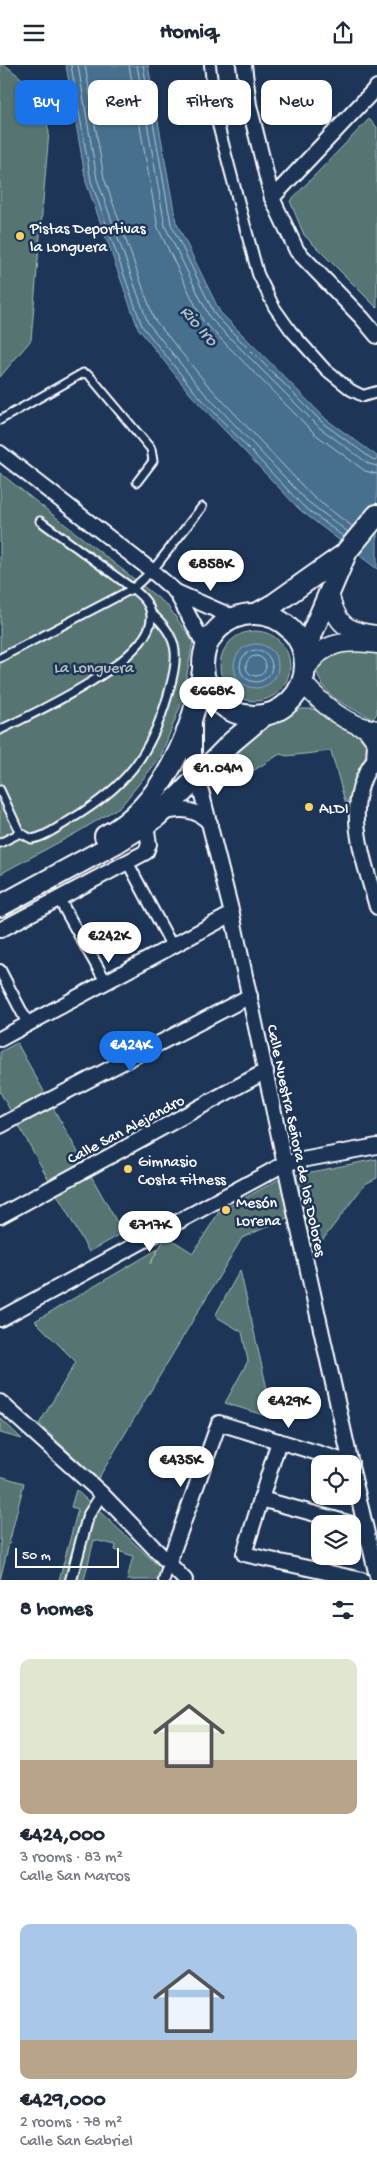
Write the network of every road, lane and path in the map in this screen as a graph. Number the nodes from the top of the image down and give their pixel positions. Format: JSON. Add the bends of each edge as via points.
{"nodes":[{"id":1,"x":210,"y":65,"type":"edge"},
{"id":2,"x":244,"y":65,"type":"edge"},
{"id":3,"x":374,"y":96,"type":"edge"},
{"id":4,"x":272,"y":198,"type":"junction"},
{"id":5,"x":362,"y":318,"type":"junction"},
{"id":6,"x":377,"y":324,"type":"edge"},
{"id":7,"x":377,"y":337,"type":"edge"},
{"id":8,"x":377,"y":392,"type":"edge"},
{"id":9,"x":0,"y":420,"type":"edge"},
{"id":10,"x":0,"y":453,"type":"edge"},
{"id":11,"x":138,"y":481,"type":"dead end"},
{"id":12,"x":202,"y":507,"type":"dead end"},
{"id":13,"x":377,"y":515,"type":"edge"},
{"id":14,"x":40,"y":521,"type":"dead end"},
{"id":15,"x":347,"y":551,"type":"junction"},
{"id":16,"x":152,"y":571,"type":"junction"},
{"id":17,"x":132,"y":589,"type":"junction"},
{"id":18,"x":176,"y":592,"type":"junction"},
{"id":19,"x":329,"y":593,"type":"junction"},
{"id":20,"x":151,"y":613,"type":"junction"},
{"id":21,"x":256,"y":614,"type":"junction"},
{"id":22,"x":235,"y":618,"type":"junction"},
{"id":23,"x":377,"y":635,"type":"edge"},
{"id":24,"x":377,"y":644,"type":"edge"},
{"id":25,"x":206,"y":647,"type":"junction"},
{"id":26,"x":0,"y":658,"type":"edge"},
{"id":27,"x":304,"y":668,"type":"junction"},
{"id":28,"x":203,"y":669,"type":"junction"},
{"id":29,"x":195,"y":705,"type":"junction"},
{"id":30,"x":263,"y":716,"type":"junction"},
{"id":31,"x":0,"y":729,"type":"edge"},
{"id":32,"x":371,"y":729,"type":"edge"},
{"id":33,"x":375,"y":759,"type":"edge"},
{"id":34,"x":198,"y":776,"type":"junction"},
{"id":35,"x":0,"y":790,"type":"edge"},
{"id":36,"x":153,"y":819,"type":"junction"},
{"id":37,"x":210,"y":823,"type":"junction"},
{"id":38,"x":20,"y":833,"type":"junction"},
{"id":39,"x":0,"y":843,"type":"edge"},
{"id":40,"x":128,"y":863,"type":"junction"},
{"id":41,"x":0,"y":891,"type":"edge"},
{"id":42,"x":59,"y":899,"type":"junction"},
{"id":43,"x":0,"y":906,"type":"edge"},
{"id":44,"x":377,"y":907,"type":"edge"},
{"id":45,"x":232,"y":914,"type":"junction"},
{"id":46,"x":0,"y":930,"type":"edge"},
{"id":47,"x":172,"y":946,"type":"junction"},
{"id":48,"x":0,"y":971,"type":"edge"},
{"id":49,"x":106,"y":982,"type":"junction"},
{"id":50,"x":250,"y":996,"type":"junction"},
{"id":51,"x":28,"y":1024,"type":"junction"},
{"id":52,"x":0,"y":1039,"type":"edge"},
{"id":53,"x":266,"y":1071,"type":"junction"},
{"id":54,"x":0,"y":1126,"type":"edge"},
{"id":55,"x":377,"y":1146,"type":"edge"},
{"id":56,"x":286,"y":1163,"type":"junction"},
{"id":57,"x":0,"y":1216,"type":"edge"},
{"id":58,"x":0,"y":1319,"type":"edge"},
{"id":59,"x":0,"y":1402,"type":"edge"},
{"id":60,"x":279,"y":1441,"type":"junction"},
{"id":61,"x":322,"y":1455,"type":"edge"},
{"id":62,"x":350,"y":1455,"type":"edge"},
{"id":63,"x":102,"y":1495,"type":"junction"},
{"id":64,"x":260,"y":1499,"type":"junction"},
{"id":65,"x":320,"y":1515,"type":"edge"},
{"id":66,"x":361,"y":1535,"type":"edge"},
{"id":67,"x":170,"y":1562,"type":"junction"},
{"id":68,"x":377,"y":1576,"type":"edge"},
{"id":69,"x":72,"y":1580,"type":"edge"},
{"id":70,"x":164,"y":1580,"type":"edge"},
{"id":71,"x":185,"y":1580,"type":"edge"},
{"id":72,"x":362,"y":1580,"type":"edge"}],
"edges":[{"from":1,"to":8,"type":"street","via":[[216,117],[258,274],[274,307],[326,369],[351,390],[363,395]]},
{"from":2,"to":4,"type":"street","via":[[249,105]]},
{"from":3,"to":4,"type":"street"},
{"from":4,"to":5,"type":"street","via":[[297,251]]},
{"from":5,"to":6,"type":"street"},
{"from":5,"to":7,"type":"street"},
{"from":9,"to":11,"type":"lane","via":[[83,373],[88,375],[151,449],[152,461]]},
{"from":10,"to":16,"type":"street"},
{"from":12,"to":16,"type":"lane"},
{"from":13,"to":15,"type":"main road"},
{"from":14,"to":17,"type":"lane"},
{"from":15,"to":19,"type":"main road"},
{"from":15,"to":21,"type":"main road"},
{"from":16,"to":17,"type":"lane"},
{"from":16,"to":18,"type":"street"},
{"from":17,"to":20,"type":"lane","via":[[148,605]]},
{"from":17,"to":26,"type":"lane"},
{"from":18,"to":22,"type":"street"},
{"from":18,"to":25,"type":"street"},
{"from":19,"to":23,"type":"street","via":[[334,612],[344,625],[357,632]]},
{"from":19,"to":27,"type":"main road"},
{"from":20,"to":31,"type":"lane","via":[[148,631],[114,667],[90,684]]},
{"from":20,"to":38,"type":"lane","via":[[171,635],[176,659],[163,712],[151,743],[121,783],[83,812],[37,838],[28,838]]},
{"from":21,"to":22,"type":"main road"},
{"from":21,"to":27,"type":"main road","via":[[286,625],[300,642]]},
{"from":22,"to":25,"type":"main road","via":[[218,630]]},
{"from":24,"to":27,"type":"street","via":[[342,643],[326,647]]},
{"from":25,"to":28,"type":"main road"},
{"from":27,"to":30,"type":"main road","via":[[294,697],[283,708]]},
{"from":27,"to":32,"type":"street","via":[[319,701],[341,717]]},
{"from":28,"to":29,"type":"main road"},
{"from":28,"to":30,"type":"main road","via":[[209,689],[222,705],[242,715]]},
{"from":29,"to":34,"type":"street","name":"Calle Nuestra Señora de los Dolores","via":[[193,750]]},
{"from":29,"to":41,"type":"main road","via":[[171,767],[143,805],[108,834]]},
{"from":30,"to":34,"type":"main road"},
{"from":32,"to":33,"type":"street"},
{"from":33,"to":44,"type":"street","via":[[359,791],[356,813],[358,836]]},
{"from":34,"to":36,"type":"main road"},
{"from":34,"to":37,"type":"street","name":"Calle Nuestra Señora de los Dolores"},
{"from":35,"to":38,"type":"lane"},
{"from":36,"to":37,"type":"street","via":[[177,809],[189,809]]},
{"from":36,"to":40,"type":"street","via":[[146,852]]},
{"from":36,"to":43,"type":"main road","via":[[116,843]]},
{"from":37,"to":45,"type":"street","name":"Calle Nuestra Señora de los Dolores"},
{"from":38,"to":39,"type":"lane"},
{"from":40,"to":42,"type":"street"},
{"from":40,"to":47,"type":"street"},
{"from":42,"to":46,"type":"street"},
{"from":42,"to":49,"type":"street"},
{"from":45,"to":47,"type":"street"},
{"from":45,"to":50,"type":"street","name":"Calle Nuestra Señora de los Dolores"},
{"from":47,"to":49,"type":"street"},
{"from":48,"to":51,"type":"street"},
{"from":49,"to":51,"type":"street"},
{"from":50,"to":53,"type":"street","name":"Calle Nuestra Señora de los Dolores"},
{"from":50,"to":54,"type":"street"},
{"from":51,"to":52,"type":"street"},
{"from":53,"to":56,"type":"street","name":"Calle Nuestra Señora de los Dolores"},
{"from":53,"to":57,"type":"street","name":"Calle San Alejandro"},
{"from":55,"to":56,"type":"street"},
{"from":56,"to":58,"type":"street"},
{"from":56,"to":62,"type":"street","name":"Calle Nuestra Señora de los Dolores"},
{"from":59,"to":63,"type":"street"},
{"from":60,"to":61,"type":"street"},
{"from":60,"to":64,"type":"street"},
{"from":60,"to":67,"type":"street","via":[[219,1423]]},
{"from":63,"to":67,"type":"street"},
{"from":63,"to":69,"type":"street","via":[[88,1516]]},
{"from":64,"to":65,"type":"street"},
{"from":64,"to":72,"type":"street","via":[[244,1554]]},
{"from":66,"to":68,"type":"street","name":"Calle Nuestra Señora de los Dolores"},
{"from":67,"to":70,"type":"street"},
{"from":67,"to":71,"type":"street"}]}
